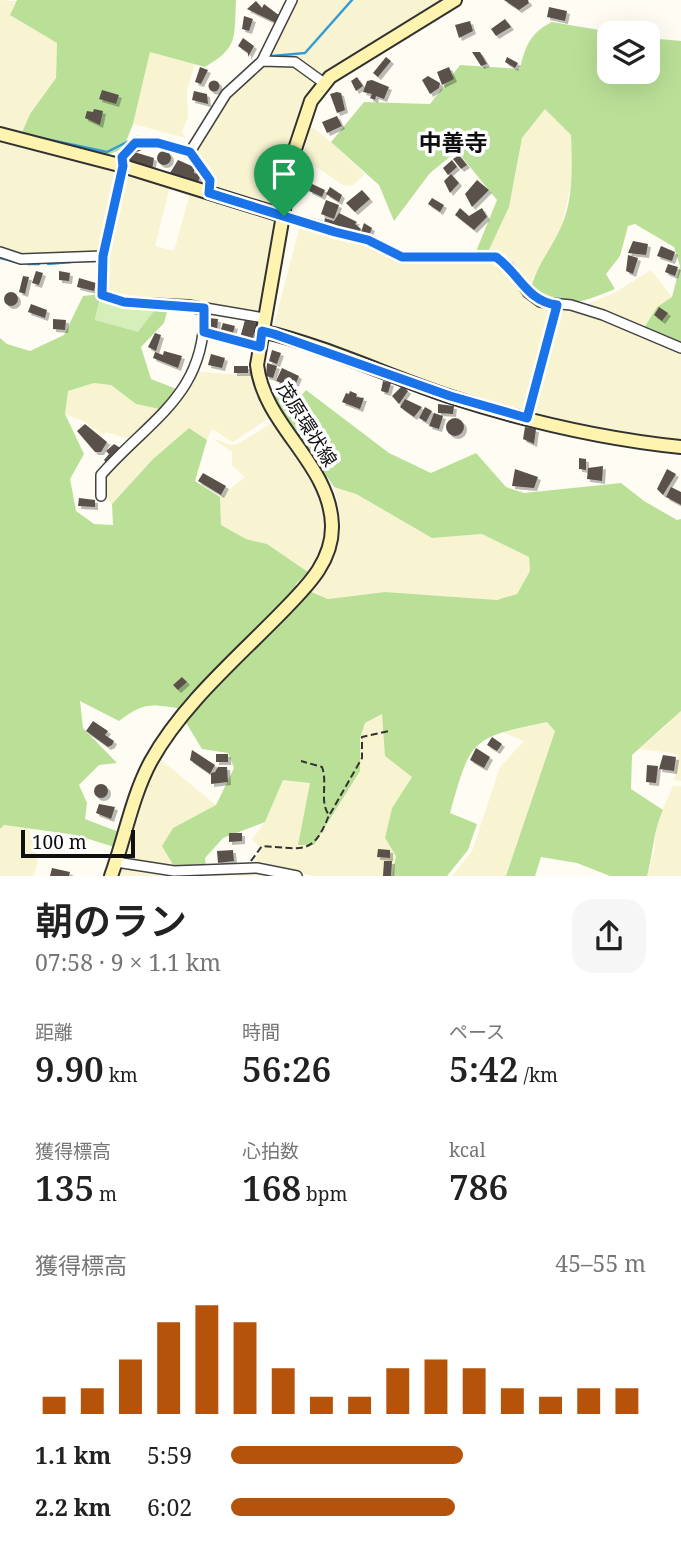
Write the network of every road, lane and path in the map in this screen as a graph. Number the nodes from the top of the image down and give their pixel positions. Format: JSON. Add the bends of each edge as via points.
{"nodes":[{"id":1,"x":292,"y":0,"type":"edge"},
{"id":2,"x":455,"y":0,"type":"edge"},
{"id":3,"x":262,"y":61,"type":"junction"},
{"id":4,"x":324,"y":83,"type":"junction"},
{"id":5,"x":0,"y":134,"type":"edge"},
{"id":6,"x":190,"y":152,"type":"junction"},
{"id":7,"x":123,"y":166,"type":"junction"},
{"id":8,"x":209,"y":193,"type":"junction"},
{"id":9,"x":284,"y":216,"type":"junction"},
{"id":10,"x":0,"y":253,"type":"edge"},
{"id":11,"x":103,"y":256,"type":"junction"},
{"id":12,"x":557,"y":305,"type":"junction"},
{"id":13,"x":204,"y":308,"type":"junction"},
{"id":14,"x":263,"y":324,"type":"junction"},
{"id":15,"x":204,"y":332,"type":"junction"},
{"id":16,"x":260,"y":347,"type":"junction"},
{"id":17,"x":681,"y":348,"type":"edge"},
{"id":18,"x":527,"y":418,"type":"junction"},
{"id":19,"x":681,"y":447,"type":"edge"},
{"id":20,"x":101,"y":496,"type":"dead end"},
{"id":21,"x":389,"y":731,"type":"dead end"},
{"id":22,"x":301,"y":761,"type":"dead end"},
{"id":23,"x":329,"y":815,"type":"junction"},
{"id":24,"x":116,"y":862,"type":"junction"},
{"id":25,"x":246,"y":867,"type":"junction"},
{"id":26,"x":111,"y":876,"type":"edge"},
{"id":27,"x":297,"y":876,"type":"edge"}],
"edges":[{"from":1,"to":3,"type":"street"},
{"from":2,"to":4,"type":"main road","name":"茂原環状線"},
{"from":3,"to":4,"type":"street","via":[[295,62]]},
{"from":3,"to":6,"type":"street","via":[[226,94]]},
{"from":4,"to":9,"type":"main road","name":"茂原環状線","via":[[305,114]]},
{"from":5,"to":7,"type":"main road"},
{"from":6,"to":7,"type":"street","via":[[158,143],[135,143],[122,157]]},
{"from":6,"to":8,"type":"street","via":[[210,180]]},
{"from":7,"to":8,"type":"main road"},
{"from":7,"to":11,"type":"street"},
{"from":8,"to":9,"type":"main road"},
{"from":9,"to":12,"type":"street","via":[[368,240],[402,257],[496,257],[540,302]]},
{"from":9,"to":14,"type":"main road","name":"茂原環状線"},
{"from":10,"to":11,"type":"street","via":[[21,259]]},
{"from":11,"to":13,"type":"street","via":[[102,295],[133,303]]},
{"from":12,"to":17,"type":"street","via":[[603,315]]},
{"from":12,"to":18,"type":"lane"},
{"from":13,"to":14,"type":"street"},
{"from":13,"to":15,"type":"street"},
{"from":14,"to":16,"type":"main road","name":"茂原環状線"},
{"from":14,"to":18,"type":"main road","via":[[450,396]]},
{"from":15,"to":16,"type":"street"},
{"from":15,"to":20,"type":"street","via":[[188,383],[176,401],[101,475]]},
{"from":16,"to":24,"type":"main road","name":"茂原環状線","via":[[259,384],[266,402],[327,495],[330,548],[309,584],[164,740],[144,776]]},
{"from":18,"to":19,"type":"main road"},
{"from":21,"to":23,"type":"path","via":[[362,737],[362,758]]},
{"from":22,"to":23,"type":"path","via":[[322,767]]},
{"from":23,"to":25,"type":"path","via":[[320,839],[309,847],[262,846]]},
{"from":24,"to":25,"type":"street","via":[[174,871]]},
{"from":24,"to":26,"type":"main road","name":"茂原環状線"},
{"from":25,"to":27,"type":"street"}]}
